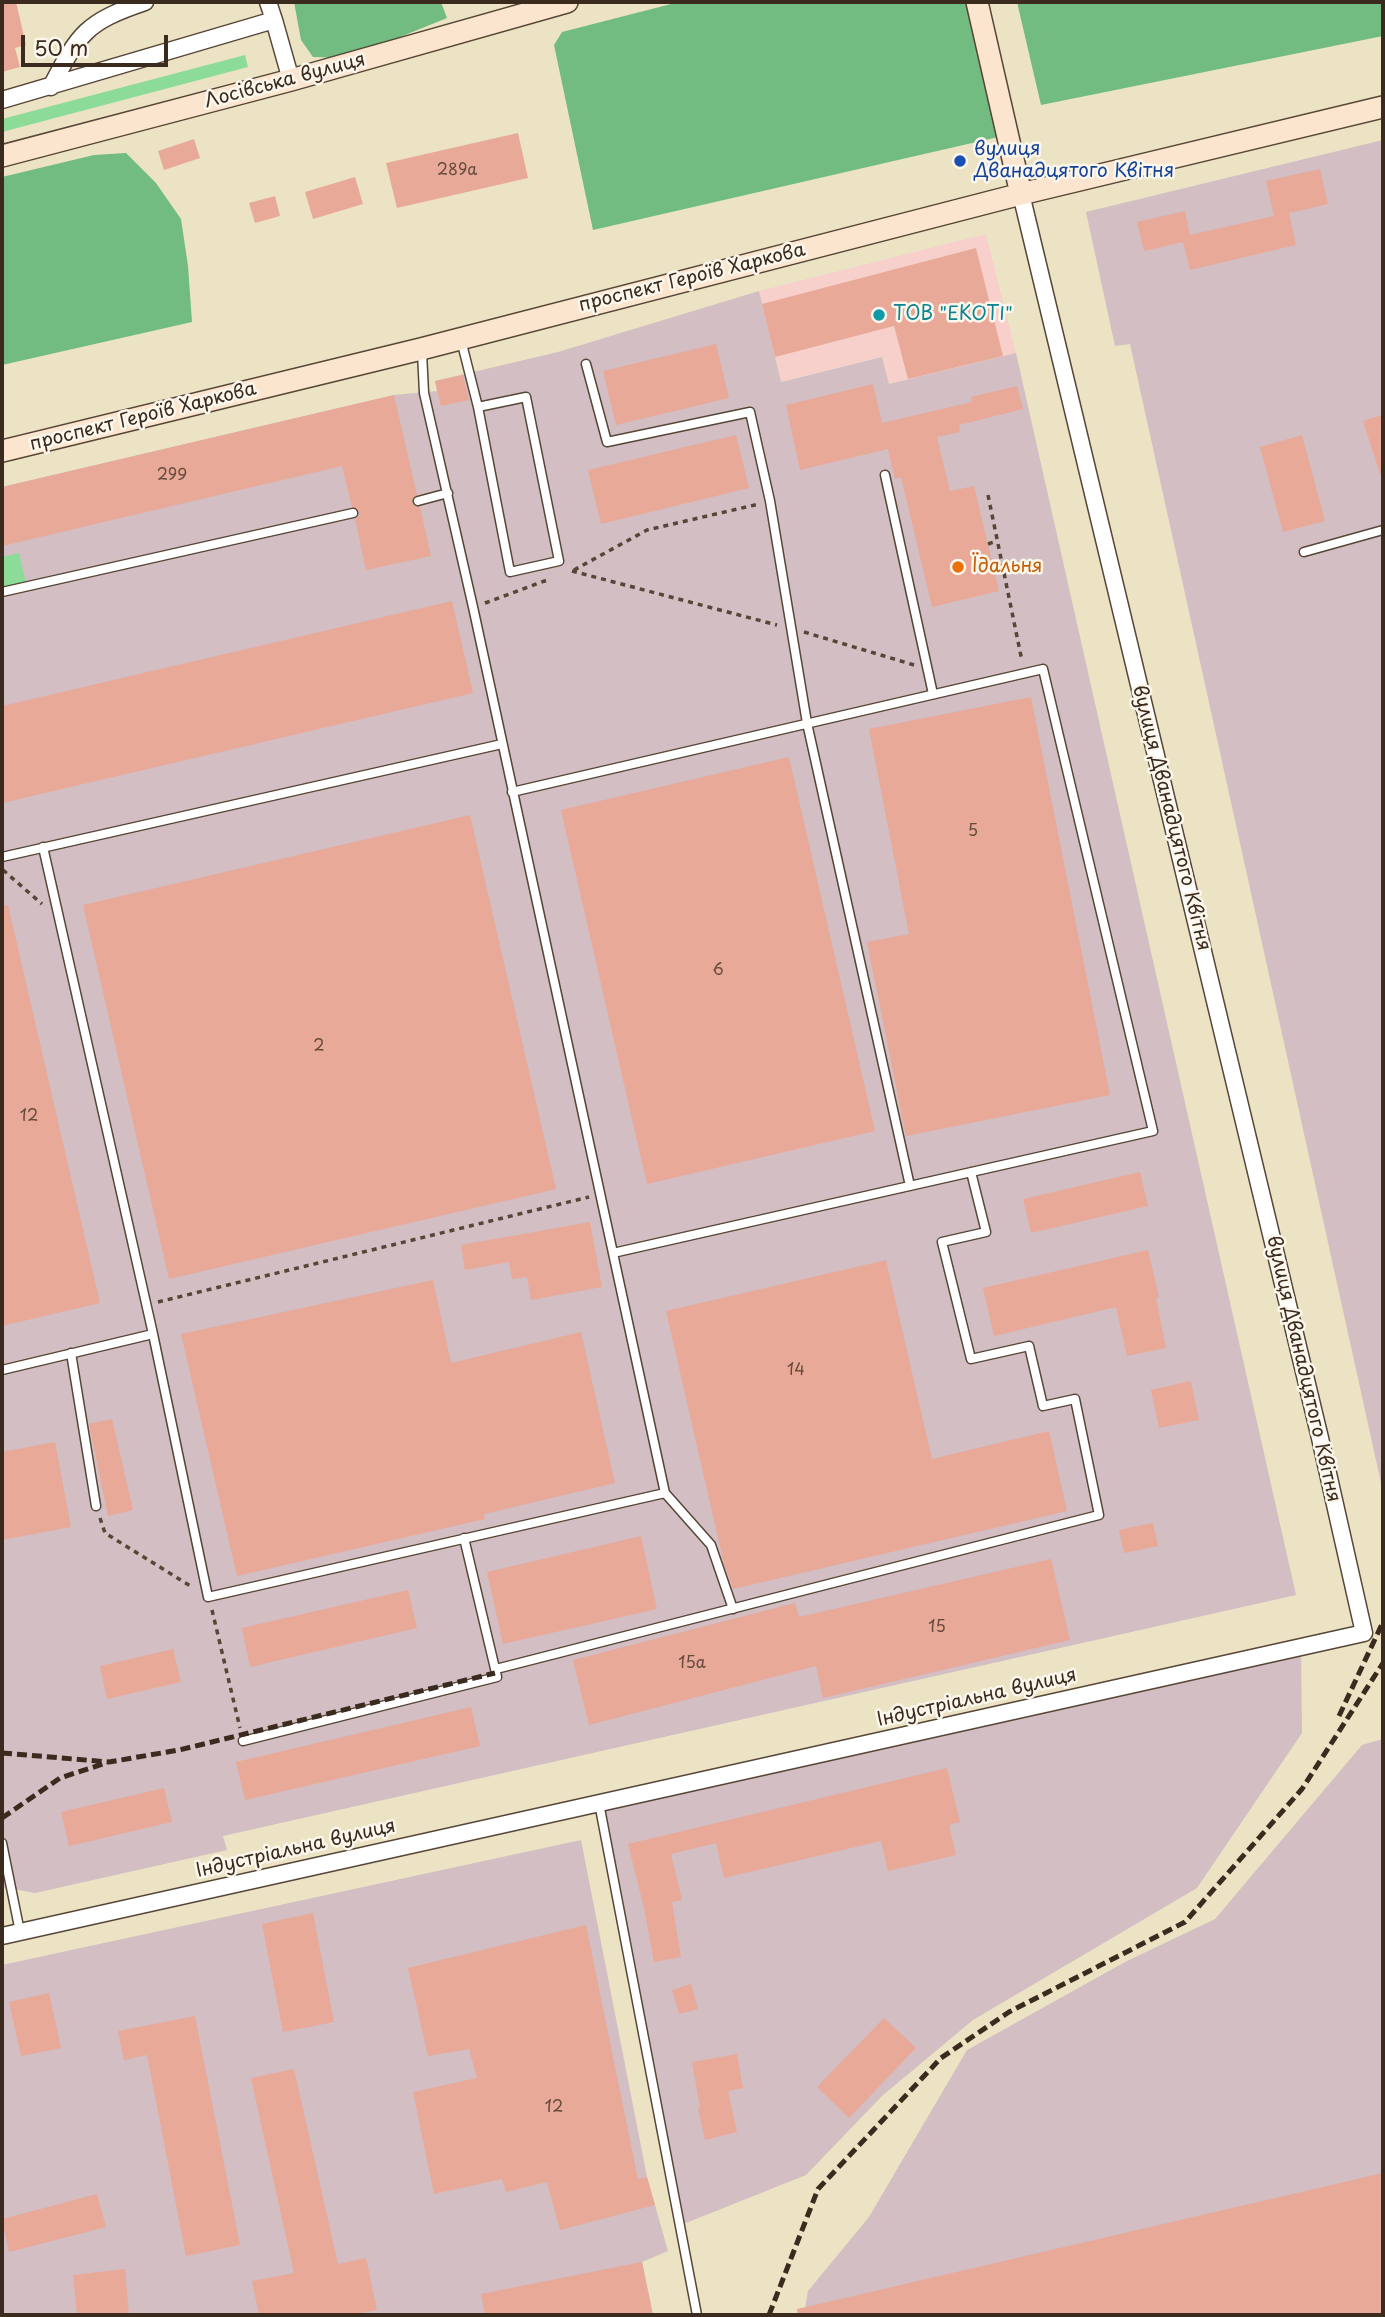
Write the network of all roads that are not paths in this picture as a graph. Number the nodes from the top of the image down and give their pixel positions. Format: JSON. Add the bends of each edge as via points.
{"nodes":[{"id":1,"x":145,"y":2,"type":"edge"},
{"id":2,"x":268,"y":2,"type":"edge"},
{"id":3,"x":567,"y":2,"type":"edge"},
{"id":4,"x":976,"y":2,"type":"edge"},
{"id":5,"x":274,"y":20,"type":"junction"},
{"id":6,"x":291,"y":80,"type":"junction"},
{"id":7,"x":51,"y":87,"type":"junction"},
{"id":8,"x":2,"y":100,"type":"edge"},
{"id":9,"x":1383,"y":107,"type":"edge"},
{"id":10,"x":2,"y":156,"type":"edge"},
{"id":11,"x":1021,"y":194,"type":"junction"},
{"id":12,"x":460,"y":337,"type":"junction"},
{"id":13,"x":421,"y":349,"type":"junction"},
{"id":14,"x":586,"y":364,"type":"dead end"},
{"id":15,"x":478,"y":407,"type":"junction"},
{"id":16,"x":2,"y":452,"type":"edge"},
{"id":17,"x":885,"y":475,"type":"dead end"},
{"id":18,"x":448,"y":494,"type":"junction"},
{"id":19,"x":418,"y":501,"type":"dead end"},
{"id":20,"x":353,"y":513,"type":"dead end"},
{"id":21,"x":1383,"y":530,"type":"edge"},
{"id":22,"x":1304,"y":552,"type":"dead end"},
{"id":23,"x":2,"y":592,"type":"edge"},
{"id":24,"x":933,"y":694,"type":"junction"},
{"id":25,"x":807,"y":723,"type":"junction"},
{"id":26,"x":502,"y":744,"type":"junction"},
{"id":27,"x":512,"y":792,"type":"junction"},
{"id":28,"x":43,"y":847,"type":"junction"},
{"id":29,"x":2,"y":857,"type":"edge"},
{"id":30,"x":971,"y":1172,"type":"junction"},
{"id":31,"x":910,"y":1186,"type":"junction"},
{"id":32,"x":613,"y":1253,"type":"junction"},
{"id":33,"x":153,"y":1334,"type":"junction"},
{"id":34,"x":71,"y":1353,"type":"junction"},
{"id":35,"x":2,"y":1370,"type":"edge"},
{"id":36,"x":665,"y":1493,"type":"junction"},
{"id":37,"x":96,"y":1506,"type":"road end"},
{"id":38,"x":464,"y":1538,"type":"junction"},
{"id":39,"x":733,"y":1609,"type":"junction"},
{"id":40,"x":1364,"y":1633,"type":"joint"},
{"id":41,"x":496,"y":1669,"type":"junction"},
{"id":42,"x":243,"y":1741,"type":"road end"},
{"id":43,"x":599,"y":1803,"type":"junction"},
{"id":44,"x":2,"y":1843,"type":"edge"},
{"id":45,"x":20,"y":1932,"type":"junction"},
{"id":46,"x":2,"y":1936,"type":"edge"},
{"id":47,"x":697,"y":2315,"type":"edge"}],
"edges":[{"from":1,"to":7,"type":"street","via":[[110,14],[86,32],[71,48]]},
{"from":2,"to":5,"type":"street"},
{"from":3,"to":6,"type":"street","name":"Лосівська вулиця"},
{"from":4,"to":11,"type":"street","name":"вулиця Дванадцятого Квітня"},
{"from":5,"to":6,"type":"street"},
{"from":5,"to":7,"type":"street"},
{"from":6,"to":10,"type":"street","name":"Лосівська вулиця"},
{"from":7,"to":8,"type":"street"},
{"from":9,"to":11,"type":"street","name":"проспект Героїв Харкова"},
{"from":11,"to":12,"type":"street","name":"проспект Героїв Харкова"},
{"from":11,"to":40,"type":"street","name":"вулиця Дванадцятого Квітня"},
{"from":12,"to":13,"type":"street","name":"проспект Героїв Харкова"},
{"from":12,"to":15,"type":"lane"},
{"from":13,"to":16,"type":"street","name":"проспект Героїв Харкова"},
{"from":13,"to":18,"type":"lane","via":[[424,393]]},
{"from":14,"to":25,"type":"lane","via":[[607,442],[750,412],[770,501]]},
{"from":15,"to":15,"type":"lane","via":[[510,572],[559,561],[526,397]]},
{"from":17,"to":24,"type":"lane"},
{"from":18,"to":19,"type":"lane"},
{"from":18,"to":26,"type":"lane"},
{"from":20,"to":23,"type":"lane"},
{"from":21,"to":22,"type":"lane"},
{"from":24,"to":25,"type":"lane"},
{"from":24,"to":30,"type":"lane","via":[[1042,669],[1153,1131]]},
{"from":25,"to":27,"type":"lane"},
{"from":25,"to":31,"type":"lane"},
{"from":26,"to":27,"type":"lane"},
{"from":26,"to":28,"type":"lane"},
{"from":27,"to":32,"type":"lane"},
{"from":28,"to":29,"type":"lane"},
{"from":28,"to":33,"type":"lane"},
{"from":30,"to":31,"type":"lane"},
{"from":30,"to":39,"type":"lane","via":[[986,1232],[942,1242],[971,1359],[1029,1346],[1043,1406],[1075,1399],[1099,1515]]},
{"from":31,"to":32,"type":"lane"},
{"from":32,"to":36,"type":"lane"},
{"from":33,"to":34,"type":"lane"},
{"from":33,"to":38,"type":"lane","via":[[208,1597]]},
{"from":34,"to":35,"type":"lane"},
{"from":34,"to":37,"type":"lane"},
{"from":36,"to":38,"type":"lane"},
{"from":36,"to":39,"type":"lane","via":[[710,1545]]},
{"from":38,"to":41,"type":"lane"},
{"from":39,"to":41,"type":"lane"},
{"from":40,"to":43,"type":"street","name":"Індустріальна вулиця"},
{"from":41,"to":42,"type":"lane","via":[[497,1677]]},
{"from":43,"to":45,"type":"street","name":"Індустріальна вулиця"},
{"from":43,"to":47,"type":"lane"},
{"from":44,"to":45,"type":"lane"},
{"from":45,"to":46,"type":"street","name":"Індустріальна вулиця"}]}
